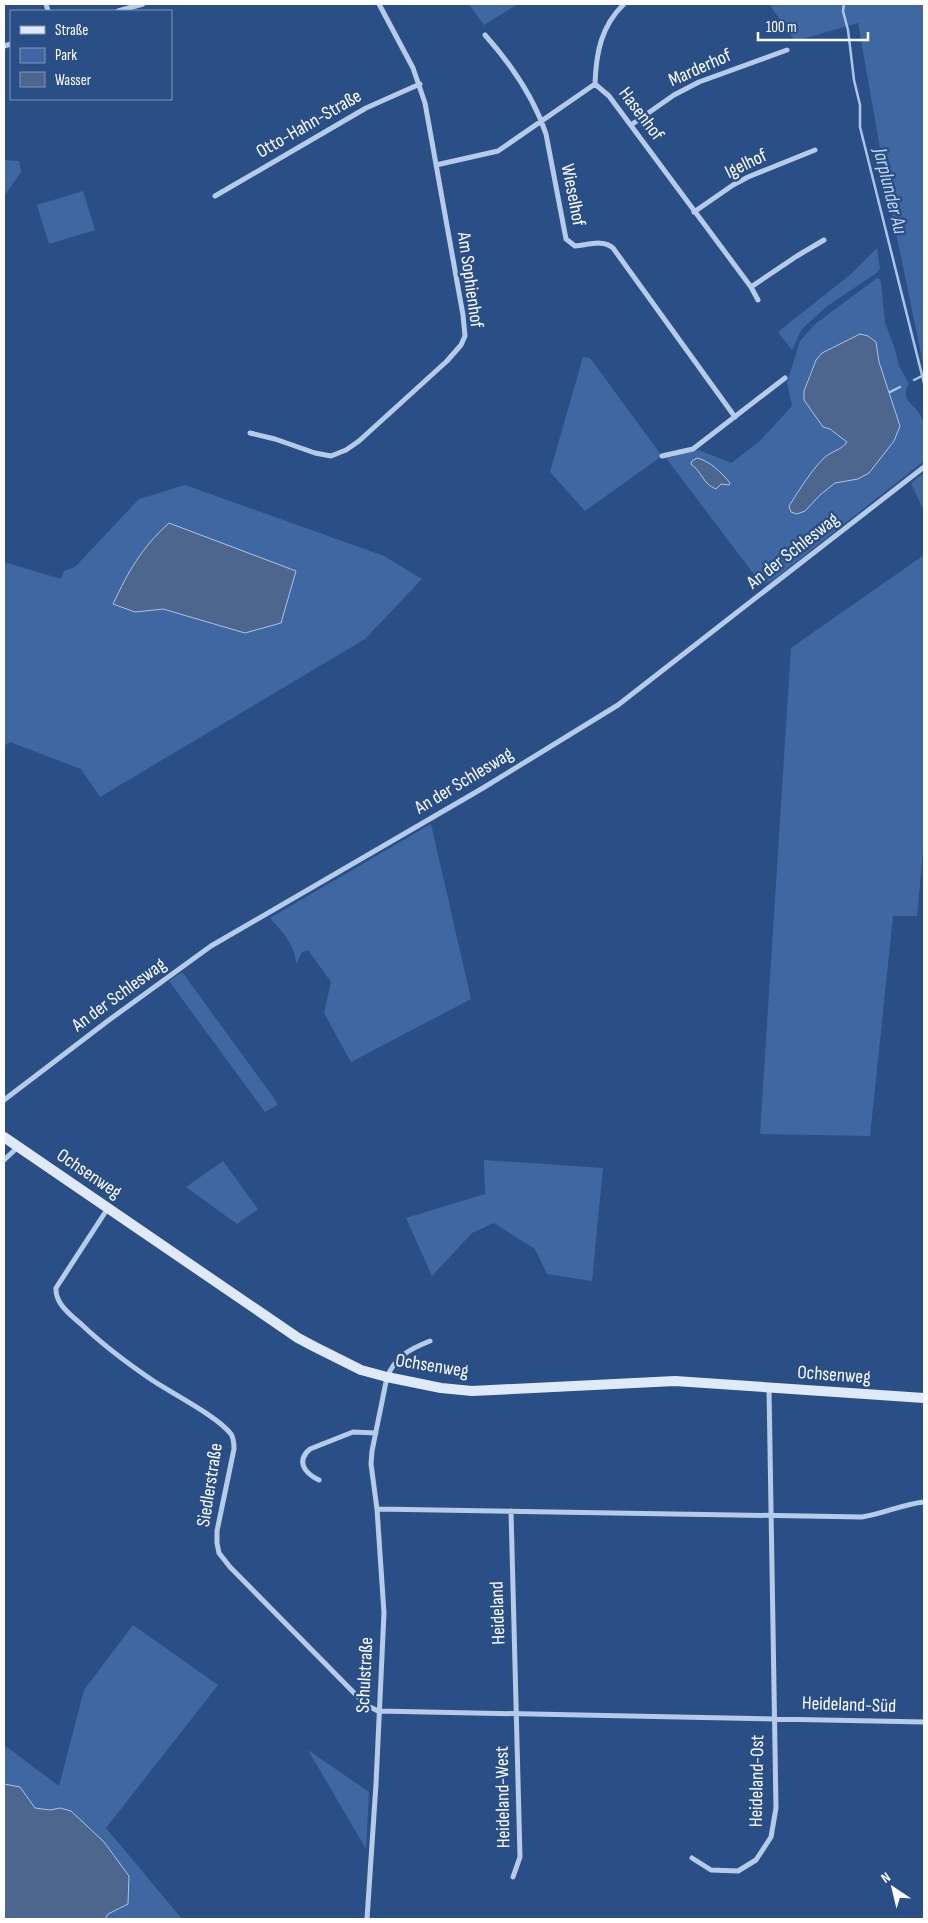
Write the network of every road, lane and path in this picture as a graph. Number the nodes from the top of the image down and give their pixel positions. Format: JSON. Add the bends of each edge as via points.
{"nodes":[{"id":1,"x":143,"y":4,"type":"edge"},
{"id":2,"x":379,"y":4,"type":"edge"},
{"id":3,"x":624,"y":4,"type":"edge"},
{"id":4,"x":122,"y":10,"type":"edge"},
{"id":5,"x":485,"y":36,"type":"dead end"},
{"id":6,"x":787,"y":50,"type":"dead end"},
{"id":7,"x":420,"y":84,"type":"junction"},
{"id":8,"x":595,"y":84,"type":"junction"},
{"id":9,"x":542,"y":121,"type":"junction"},
{"id":10,"x":631,"y":125,"type":"junction"},
{"id":11,"x":815,"y":150,"type":"dead end"},
{"id":12,"x":436,"y":166,"type":"junction"},
{"id":13,"x":215,"y":196,"type":"dead end"},
{"id":14,"x":694,"y":212,"type":"junction"},
{"id":15,"x":824,"y":240,"type":"dead end"},
{"id":16,"x":751,"y":287,"type":"junction"},
{"id":17,"x":758,"y":300,"type":"dead end"},
{"id":18,"x":785,"y":378,"type":"dead end"},
{"id":19,"x":735,"y":417,"type":"junction"},
{"id":20,"x":250,"y":433,"type":"dead end"},
{"id":21,"x":662,"y":456,"type":"dead end"},
{"id":22,"x":924,"y":467,"type":"edge"},
{"id":23,"x":4,"y":1100,"type":"edge"},
{"id":24,"x":4,"y":1137,"type":"edge"},
{"id":25,"x":18,"y":1146,"type":"junction"},
{"id":26,"x":4,"y":1160,"type":"edge"},
{"id":27,"x":108,"y":1207,"type":"junction"},
{"id":28,"x":430,"y":1341,"type":"dead end"},
{"id":29,"x":387,"y":1377,"type":"junction"},
{"id":30,"x":769,"y":1388,"type":"junction"},
{"id":31,"x":924,"y":1398,"type":"edge"},
{"id":32,"x":376,"y":1433,"type":"junction"},
{"id":33,"x":319,"y":1480,"type":"dead end"},
{"id":34,"x":924,"y":1502,"type":"edge"},
{"id":35,"x":377,"y":1509,"type":"junction"},
{"id":36,"x":511,"y":1511,"type":"junction"},
{"id":37,"x":770,"y":1515,"type":"junction"},
{"id":38,"x":378,"y":1712,"type":"junction"},
{"id":39,"x":516,"y":1714,"type":"junction"},
{"id":40,"x":773,"y":1718,"type":"junction"},
{"id":41,"x":924,"y":1722,"type":"edge"},
{"id":42,"x":692,"y":1858,"type":"dead end"},
{"id":43,"x":513,"y":1877,"type":"dead end"},
{"id":44,"x":368,"y":1919,"type":"edge"}],
"edges":[{"from":1,"to":4,"type":"street"},
{"from":2,"to":7,"type":"street","name":"Am Sophienhof"},
{"from":3,"to":8,"type":"street","via":[[604,29]]},
{"from":5,"to":9,"type":"street","name":"Wieselhof","via":[[499,52]]},
{"from":6,"to":10,"type":"street","name":"Marderhof","via":[[699,82]]},
{"from":7,"to":12,"type":"street","name":"Am Sophienhof"},
{"from":7,"to":13,"type":"street","name":"Otto-Hahn-Straße","via":[[366,108]]},
{"from":8,"to":9,"type":"street","name":"Hasenhof"},
{"from":8,"to":10,"type":"street","name":"Hasenhof","via":[[609,96]]},
{"from":9,"to":12,"type":"street","name":"Hasenhof","via":[[498,151]]},
{"from":9,"to":19,"type":"street","name":"Wieselhof","via":[[569,244],[604,243],[613,248]]},
{"from":10,"to":14,"type":"street","name":"Hasenhof"},
{"from":11,"to":14,"type":"street","name":"Igelhof","via":[[748,177]]},
{"from":12,"to":20,"type":"street","name":"Am Sophienhof","via":[[465,328],[461,345],[346,450],[331,456],[315,454]]},
{"from":14,"to":16,"type":"street","name":"Hasenhof"},
{"from":15,"to":16,"type":"street"},
{"from":16,"to":17,"type":"street","name":"Hasenhof"},
{"from":18,"to":19,"type":"street"},
{"from":19,"to":21,"type":"street","via":[[693,449]]},
{"from":22,"to":23,"type":"street","name":"An der Schleswag","via":[[618,705],[475,793],[211,946]]},
{"from":24,"to":25,"type":"main road","name":"Ochsenweg"},
{"from":25,"to":26,"type":"street"},
{"from":25,"to":27,"type":"main road","name":"Ochsenweg"},
{"from":27,"to":29,"type":"main road","name":"Ochsenweg","via":[[298,1338],[361,1370]]},
{"from":27,"to":38,"type":"street","name":"Siedlerstraße","via":[[56,1288],[58,1300],[108,1349],[220,1423],[234,1439],[217,1531],[219,1553],[366,1705]]},
{"from":28,"to":29,"type":"street","via":[[403,1354]]},
{"from":29,"to":30,"type":"main road","name":"Ochsenweg","via":[[441,1388],[472,1390],[675,1381]]},
{"from":29,"to":32,"type":"street","name":"Schulstraße"},
{"from":30,"to":31,"type":"main road","name":"Ochsenweg"},
{"from":30,"to":37,"type":"street","name":"Heideland-Ost"},
{"from":32,"to":33,"type":"street","via":[[354,1432],[310,1448],[304,1453],[303,1464],[312,1477]]},
{"from":32,"to":35,"type":"street","name":"Schulstraße","via":[[371,1464]]},
{"from":34,"to":37,"type":"street","via":[[862,1517]]},
{"from":35,"to":36,"type":"street"},
{"from":35,"to":38,"type":"street","name":"Schulstraße","via":[[384,1613]]},
{"from":36,"to":37,"type":"street"},
{"from":36,"to":39,"type":"street","name":"Heideland"},
{"from":37,"to":40,"type":"street","name":"Heideland-Ost"},
{"from":38,"to":39,"type":"street"},
{"from":38,"to":44,"type":"street","name":"Schulstraße"},
{"from":39,"to":40,"type":"street","name":"Heideland-Ost"},
{"from":39,"to":43,"type":"street","name":"Heideland-West","via":[[520,1857]]},
{"from":40,"to":41,"type":"street","name":"Heideland-Süd"},
{"from":40,"to":42,"type":"street","name":"Heideland-Ost","via":[[776,1808],[771,1837],[756,1860],[738,1871],[711,1870]]}]}
